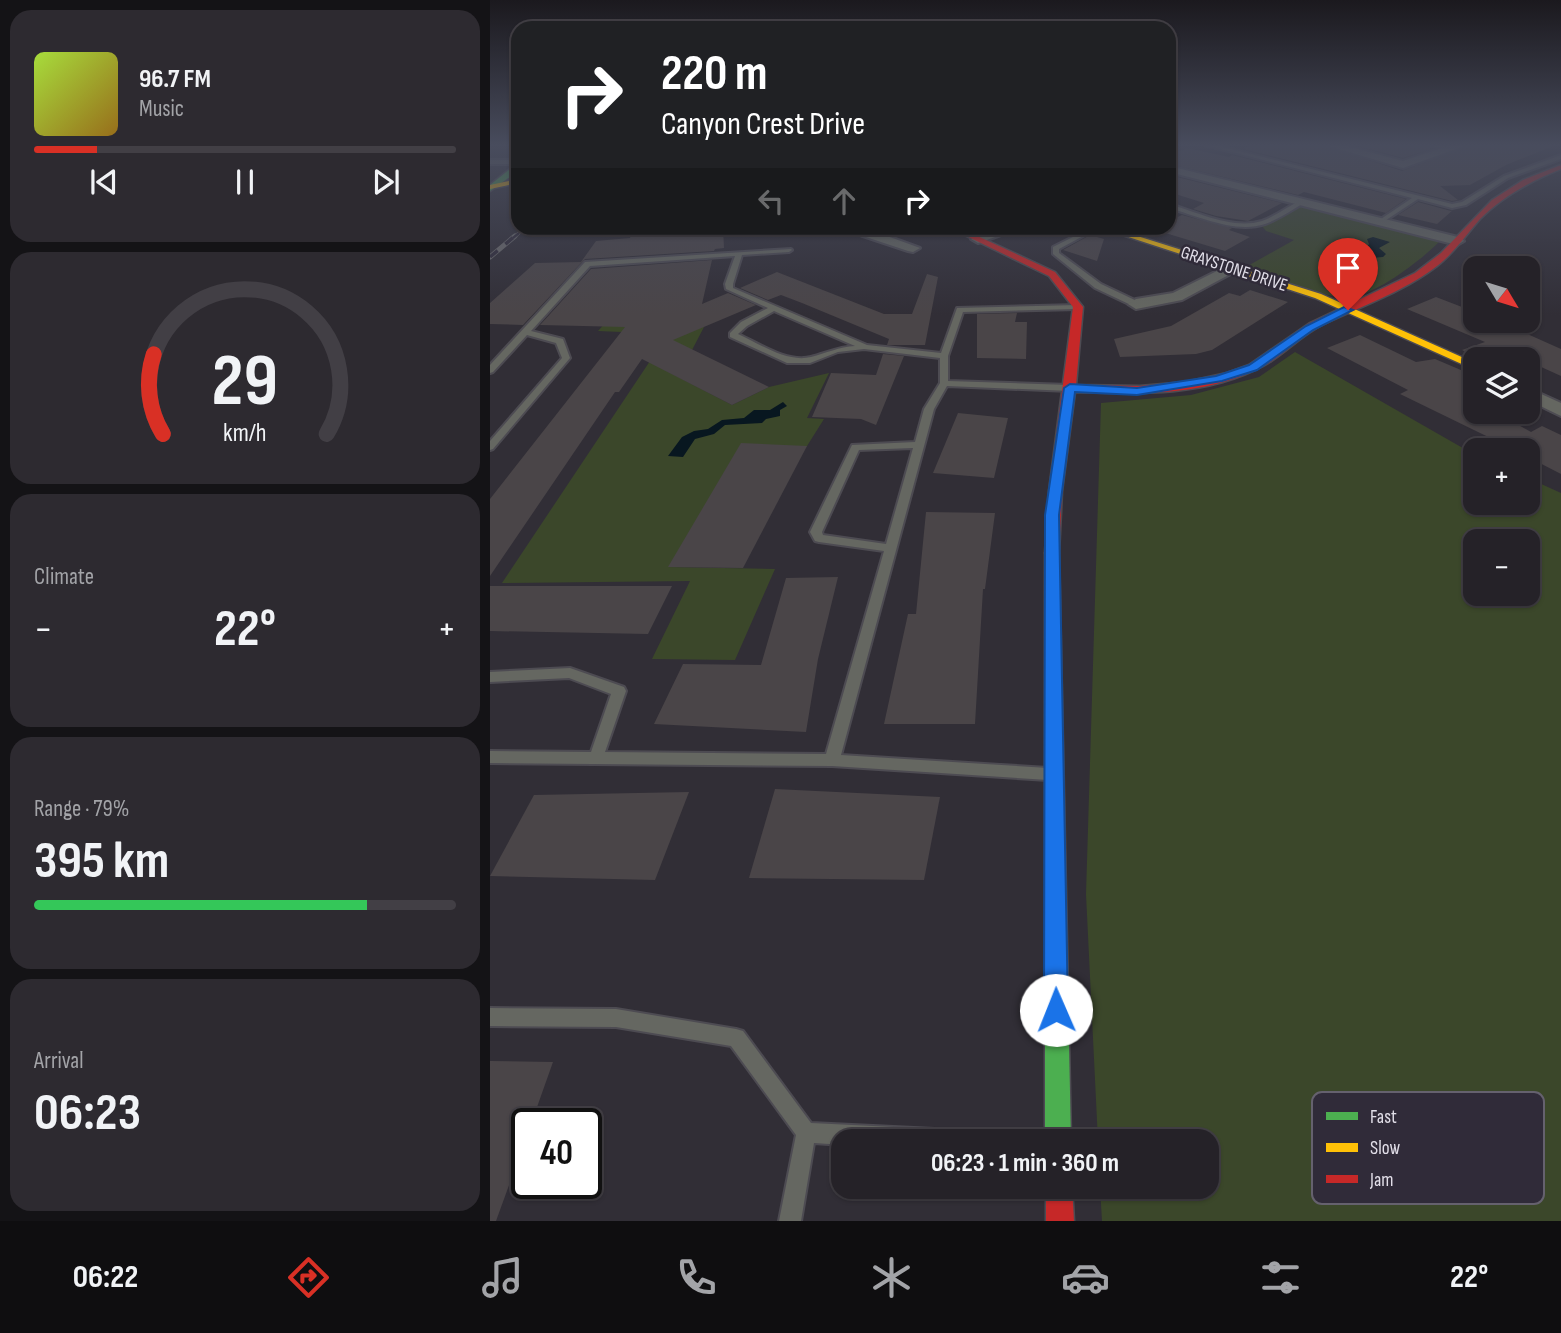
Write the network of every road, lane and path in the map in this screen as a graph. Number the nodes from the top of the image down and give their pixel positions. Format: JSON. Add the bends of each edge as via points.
{"nodes":[{"id":1,"x":1298,"y":201,"type":"edge"},
{"id":2,"x":1412,"y":201,"type":"edge"},
{"id":3,"x":1429,"y":201,"type":"edge"},
{"id":4,"x":1469,"y":201,"type":"edge"},
{"id":5,"x":1496,"y":201,"type":"edge"},
{"id":6,"x":1302,"y":202,"type":"junction"},
{"id":7,"x":1176,"y":208,"type":"edge"},
{"id":8,"x":1380,"y":222,"type":"junction"},
{"id":9,"x":874,"y":235,"type":"edge"},
{"id":10,"x":969,"y":235,"type":"edge"},
{"id":11,"x":991,"y":235,"type":"edge"},
{"id":12,"x":1081,"y":235,"type":"edge"},
{"id":13,"x":1127,"y":235,"type":"edge"},
{"id":14,"x":978,"y":239,"type":"junction"},
{"id":15,"x":1457,"y":241,"type":"junction"},
{"id":16,"x":913,"y":248,"type":"dead end"},
{"id":17,"x":789,"y":250,"type":"dead end"},
{"id":18,"x":739,"y":255,"type":"junction"},
{"id":19,"x":1231,"y":268,"type":"junction"},
{"id":20,"x":1136,"y":304,"type":"joint"},
{"id":21,"x":1078,"y":307,"type":"junction"},
{"id":22,"x":774,"y":308,"type":"junction"},
{"id":23,"x":1348,"y":310,"type":"junction"},
{"id":24,"x":526,"y":332,"type":"junction"},
{"id":25,"x":864,"y":347,"type":"junction"},
{"id":26,"x":944,"y":356,"type":"junction"},
{"id":27,"x":1463,"y":362,"type":"edge"},
{"id":28,"x":490,"y":370,"type":"edge"},
{"id":29,"x":944,"y":383,"type":"junction"},
{"id":30,"x":1070,"y":388,"type":"junction"},
{"id":31,"x":1540,"y":399,"type":"edge"},
{"id":32,"x":1561,"y":410,"type":"edge"},
{"id":33,"x":919,"y":445,"type":"junction"},
{"id":34,"x":490,"y":447,"type":"edge"},
{"id":35,"x":891,"y":548,"type":"junction"},
{"id":36,"x":490,"y":677,"type":"edge"},
{"id":37,"x":490,"y":757,"type":"edge"},
{"id":38,"x":596,"y":758,"type":"junction"},
{"id":39,"x":832,"y":760,"type":"junction"},
{"id":40,"x":1052,"y":774,"type":"junction"},
{"id":41,"x":490,"y":1017,"type":"edge"},
{"id":42,"x":1058,"y":1129,"type":"edge"},
{"id":43,"x":806,"y":1133,"type":"junction"},
{"id":44,"x":831,"y":1134,"type":"edge"},
{"id":45,"x":1059,"y":1199,"type":"edge"},
{"id":46,"x":790,"y":1221,"type":"edge"},
{"id":47,"x":1060,"y":1221,"type":"edge"}],
"edges":[{"from":1,"to":6,"type":"street"},
{"from":2,"to":8,"type":"lane"},
{"from":3,"to":4,"type":"lane","via":[[1452,206]]},
{"from":5,"to":15,"type":"street"},
{"from":6,"to":7,"type":"lane","via":[[1261,224],[1250,225]]},
{"from":6,"to":8,"type":"street"},
{"from":8,"to":15,"type":"street"},
{"from":9,"to":16,"type":"street"},
{"from":10,"to":14,"type":"street"},
{"from":11,"to":14,"type":"street"},
{"from":12,"to":20,"type":"lane","via":[[1055,248],[1056,254],[1098,286]]},
{"from":13,"to":19,"type":"street","name":"GRAYSTONE DRIVE"},
{"from":14,"to":21,"type":"street","via":[[1052,274]]},
{"from":15,"to":23,"type":"street","via":[[1433,265]]},
{"from":17,"to":18,"type":"lane"},
{"from":18,"to":22,"type":"lane","via":[[730,289]]},
{"from":18,"to":24,"type":"lane","via":[[588,264]]},
{"from":19,"to":20,"type":"street","via":[[1177,297]]},
{"from":19,"to":23,"type":"street","name":"GRAYSTONE DRIVE"},
{"from":21,"to":26,"type":"lane","via":[[960,310]]},
{"from":21,"to":30,"type":"street"},
{"from":22,"to":25,"type":"lane"},
{"from":22,"to":25,"type":"lane","via":[[733,335],[787,360],[810,360]]},
{"from":23,"to":27,"type":"street","name":"GRAYSTONE DRIVE"},
{"from":23,"to":30,"type":"street","via":[[1309,328],[1253,367],[1218,379],[1137,391]]},
{"from":24,"to":28,"type":"lane"},
{"from":24,"to":34,"type":"lane","via":[[560,341],[566,358]]},
{"from":25,"to":26,"type":"lane"},
{"from":26,"to":29,"type":"lane"},
{"from":29,"to":30,"type":"lane"},
{"from":29,"to":33,"type":"lane","via":[[929,409]]},
{"from":30,"to":40,"type":"street","via":[[1052,515]]},
{"from":31,"to":32,"type":"street"},
{"from":33,"to":35,"type":"lane"},
{"from":33,"to":35,"type":"lane","via":[[855,447],[816,533],[819,538]]},
{"from":35,"to":39,"type":"lane"},
{"from":36,"to":38,"type":"lane","via":[[570,673],[619,691]]},
{"from":37,"to":38,"type":"lane"},
{"from":38,"to":39,"type":"lane"},
{"from":39,"to":40,"type":"lane"},
{"from":40,"to":42,"type":"street"},
{"from":41,"to":43,"type":"lane","via":[[616,1018],[736,1038]]},
{"from":43,"to":44,"type":"lane"},
{"from":43,"to":46,"type":"lane"},
{"from":45,"to":47,"type":"street"}]}
